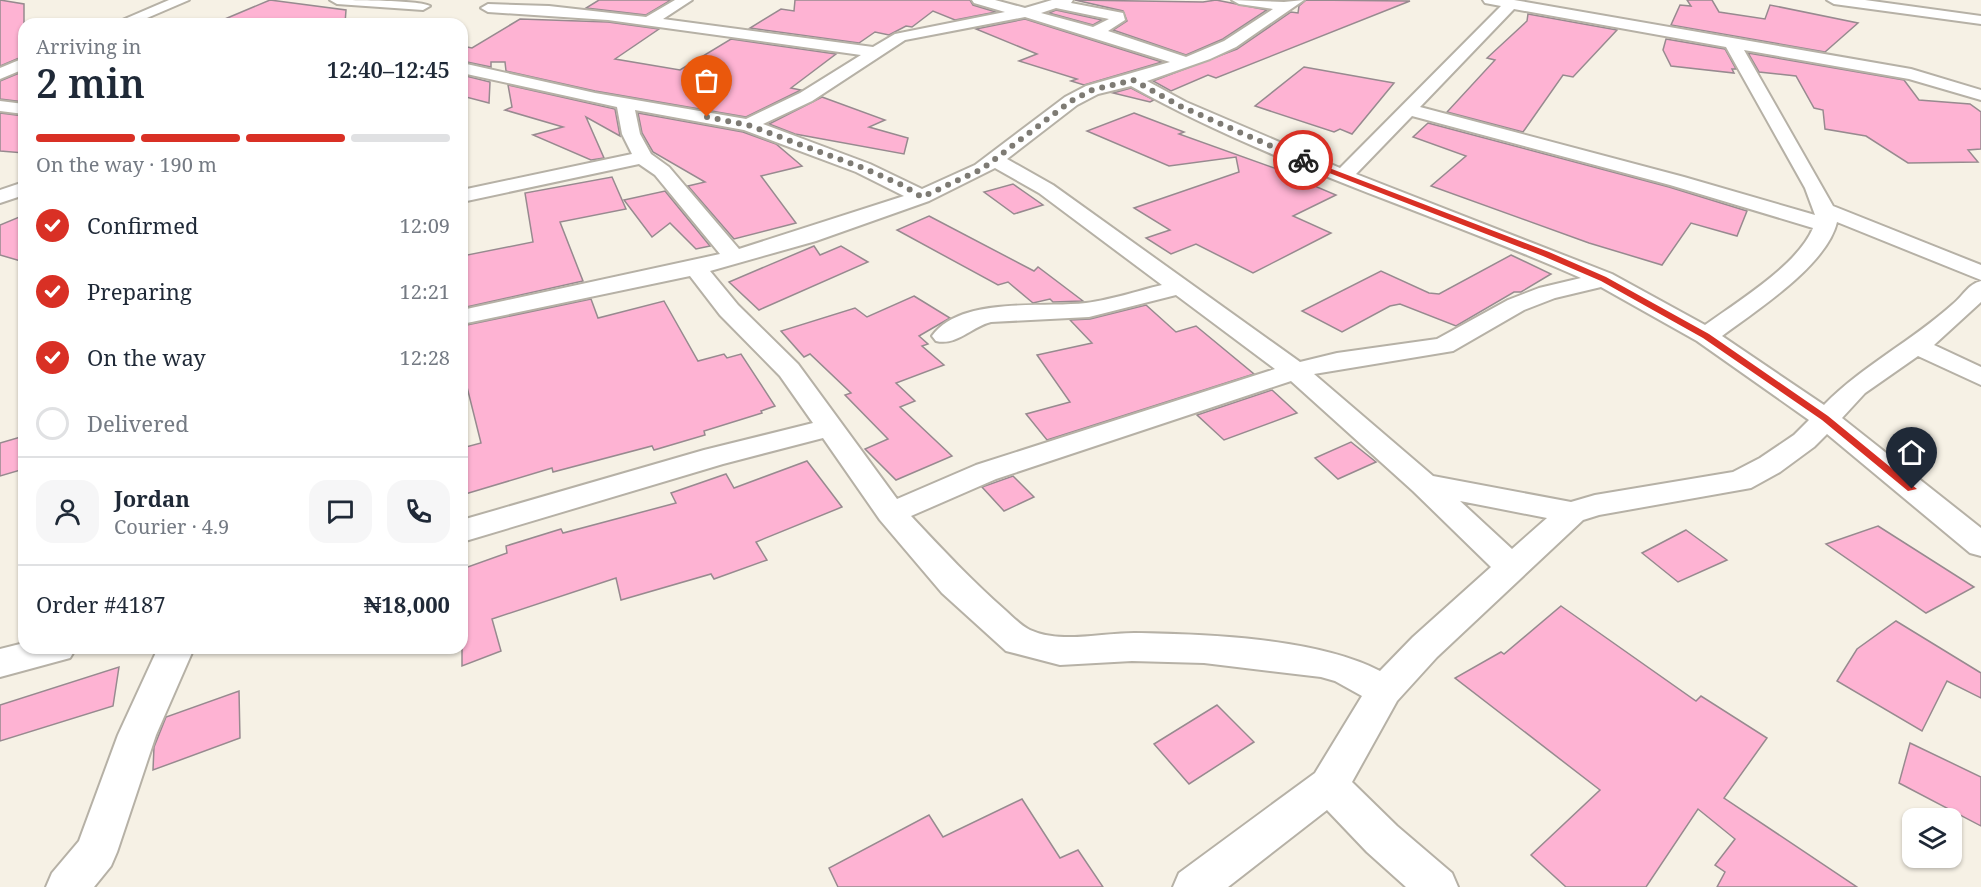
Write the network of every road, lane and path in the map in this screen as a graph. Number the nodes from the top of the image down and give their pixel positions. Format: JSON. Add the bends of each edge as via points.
{"nodes":[{"id":1,"x":183,"y":0,"type":"edge"},
{"id":2,"x":337,"y":0,"type":"edge"},
{"id":3,"x":685,"y":0,"type":"edge"},
{"id":4,"x":979,"y":0,"type":"edge"},
{"id":5,"x":1239,"y":0,"type":"edge"},
{"id":6,"x":1490,"y":0,"type":"edge"},
{"id":7,"x":1834,"y":0,"type":"edge"},
{"id":8,"x":1061,"y":2,"type":"edge"},
{"id":9,"x":1292,"y":4,"type":"edge"},
{"id":10,"x":1511,"y":4,"type":"junction"},
{"id":11,"x":423,"y":6,"type":"dead end"},
{"id":12,"x":488,"y":9,"type":"dead end"},
{"id":13,"x":1029,"y":12,"type":"junction"},
{"id":14,"x":136,"y":18,"type":"edge"},
{"id":15,"x":1981,"y":20,"type":"edge"},
{"id":16,"x":647,"y":22,"type":"junction"},
{"id":17,"x":1095,"y":32,"type":"junction"},
{"id":18,"x":1732,"y":43,"type":"junction"},
{"id":19,"x":874,"y":52,"type":"junction"},
{"id":20,"x":1186,"y":62,"type":"junction"},
{"id":21,"x":18,"y":66,"type":"edge"},
{"id":22,"x":468,"y":69,"type":"edge"},
{"id":23,"x":0,"y":74,"type":"edge"},
{"id":24,"x":1133,"y":80,"type":"junction"},
{"id":25,"x":1981,"y":95,"type":"edge"},
{"id":26,"x":625,"y":103,"type":"junction"},
{"id":27,"x":0,"y":106,"type":"edge"},
{"id":28,"x":18,"y":108,"type":"edge"},
{"id":29,"x":1407,"y":109,"type":"junction"},
{"id":30,"x":748,"y":125,"type":"junction"},
{"id":31,"x":643,"y":157,"type":"junction"},
{"id":32,"x":995,"y":160,"type":"junction"},
{"id":33,"x":1343,"y":176,"type":"junction"},
{"id":34,"x":18,"y":190,"type":"edge"},
{"id":35,"x":468,"y":195,"type":"edge"},
{"id":36,"x":0,"y":197,"type":"edge"},
{"id":37,"x":922,"y":197,"type":"junction"},
{"id":38,"x":1826,"y":218,"type":"junction"},
{"id":39,"x":735,"y":256,"type":"junction"},
{"id":40,"x":696,"y":268,"type":"junction"},
{"id":41,"x":1981,"y":273,"type":"edge"},
{"id":42,"x":1604,"y":279,"type":"junction"},
{"id":43,"x":1182,"y":287,"type":"junction"},
{"id":44,"x":1981,"y":288,"type":"edge"},
{"id":45,"x":468,"y":316,"type":"edge"},
{"id":46,"x":945,"y":336,"type":"dead end"},
{"id":47,"x":1706,"y":336,"type":"junction"},
{"id":48,"x":1917,"y":346,"type":"junction"},
{"id":49,"x":1295,"y":371,"type":"junction"},
{"id":50,"x":1981,"y":377,"type":"edge"},
{"id":51,"x":1825,"y":418,"type":"junction"},
{"id":52,"x":832,"y":426,"type":"junction"},
{"id":53,"x":1424,"y":484,"type":"junction"},
{"id":54,"x":891,"y":513,"type":"junction"},
{"id":55,"x":1572,"y":513,"type":"junction"},
{"id":56,"x":468,"y":529,"type":"edge"},
{"id":57,"x":1981,"y":545,"type":"edge"},
{"id":58,"x":1513,"y":569,"type":"junction"},
{"id":59,"x":34,"y":654,"type":"edge"},
{"id":60,"x":173,"y":654,"type":"edge"},
{"id":61,"x":0,"y":663,"type":"edge"},
{"id":62,"x":1384,"y":691,"type":"junction"},
{"id":63,"x":1329,"y":785,"type":"junction"},
{"id":64,"x":67,"y":887,"type":"edge"},
{"id":65,"x":1194,"y":887,"type":"edge"},
{"id":66,"x":1437,"y":887,"type":"edge"}],
"edges":[{"from":1,"to":14,"type":"street"},
{"from":2,"to":11,"type":"street"},
{"from":3,"to":16,"type":"street"},
{"from":4,"to":13,"type":"street"},
{"from":5,"to":9,"type":"street"},
{"from":6,"to":10,"type":"street"},
{"from":7,"to":15,"type":"street"},
{"from":8,"to":13,"type":"street"},
{"from":8,"to":17,"type":"street","via":[[1118,16],[1118,20]]},
{"from":9,"to":20,"type":"street","via":[[1230,44]]},
{"from":10,"to":18,"type":"street"},
{"from":10,"to":29,"type":"street"},
{"from":12,"to":16,"type":"street","via":[[549,10]]},
{"from":13,"to":17,"type":"street"},
{"from":13,"to":19,"type":"street","via":[[916,32]]},
{"from":16,"to":19,"type":"street"},
{"from":17,"to":20,"type":"street"},
{"from":18,"to":25,"type":"street","via":[[1911,74]]},
{"from":18,"to":38,"type":"street"},
{"from":19,"to":30,"type":"street","via":[[806,98]]},
{"from":20,"to":24,"type":"street"},
{"from":21,"to":23,"type":"street"},
{"from":22,"to":26,"type":"street"},
{"from":24,"to":32,"type":"street","via":[[1092,90],[1071,101]]},
{"from":24,"to":33,"type":"street","via":[[1180,106]]},
{"from":26,"to":30,"type":"street"},
{"from":26,"to":31,"type":"street","via":[[631,134]]},
{"from":27,"to":28,"type":"street"},
{"from":29,"to":33,"type":"street"},
{"from":29,"to":38,"type":"street"},
{"from":30,"to":37,"type":"street","via":[[863,168]]},
{"from":31,"to":35,"type":"street"},
{"from":31,"to":39,"type":"street","via":[[662,171]]},
{"from":32,"to":37,"type":"street"},
{"from":32,"to":43,"type":"street","via":[[1046,189]]},
{"from":33,"to":42,"type":"street"},
{"from":34,"to":36,"type":"street"},
{"from":37,"to":39,"type":"street"},
{"from":38,"to":41,"type":"street"},
{"from":38,"to":47,"type":"street","via":[[1815,246],[1767,290]]},
{"from":39,"to":40,"type":"street"},
{"from":40,"to":45,"type":"street"},
{"from":40,"to":52,"type":"street","via":[[729,310],[789,370]]},
{"from":42,"to":47,"type":"street"},
{"from":42,"to":49,"type":"street","via":[[1516,305],[1444,346]]},
{"from":43,"to":46,"type":"street","via":[[1089,309],[991,315],[969,320]]},
{"from":43,"to":49,"type":"street"},
{"from":44,"to":48,"type":"street"},
{"from":47,"to":51,"type":"street"},
{"from":48,"to":50,"type":"street"},
{"from":48,"to":51,"type":"street","via":[[1856,387]]},
{"from":49,"to":53,"type":"street"},
{"from":49,"to":54,"type":"street","via":[[986,472]]},
{"from":51,"to":55,"type":"street","via":[[1804,441],[1740,481],[1595,505]]},
{"from":51,"to":57,"type":"street"},
{"from":52,"to":54,"type":"street"},
{"from":52,"to":56,"type":"street"},
{"from":53,"to":55,"type":"street"},
{"from":53,"to":58,"type":"street"},
{"from":54,"to":62,"type":"street","via":[[954,584],[1018,641],[1060,651],[1204,649],[1321,663],[1346,670]]},
{"from":55,"to":58,"type":"street"},
{"from":58,"to":62,"type":"street","via":[[1425,646]]},
{"from":59,"to":61,"type":"street"},
{"from":60,"to":64,"type":"street","via":[[136,735],[96,852]]},
{"from":62,"to":63,"type":"street"},
{"from":63,"to":65,"type":"street"},
{"from":63,"to":66,"type":"street"}]}
